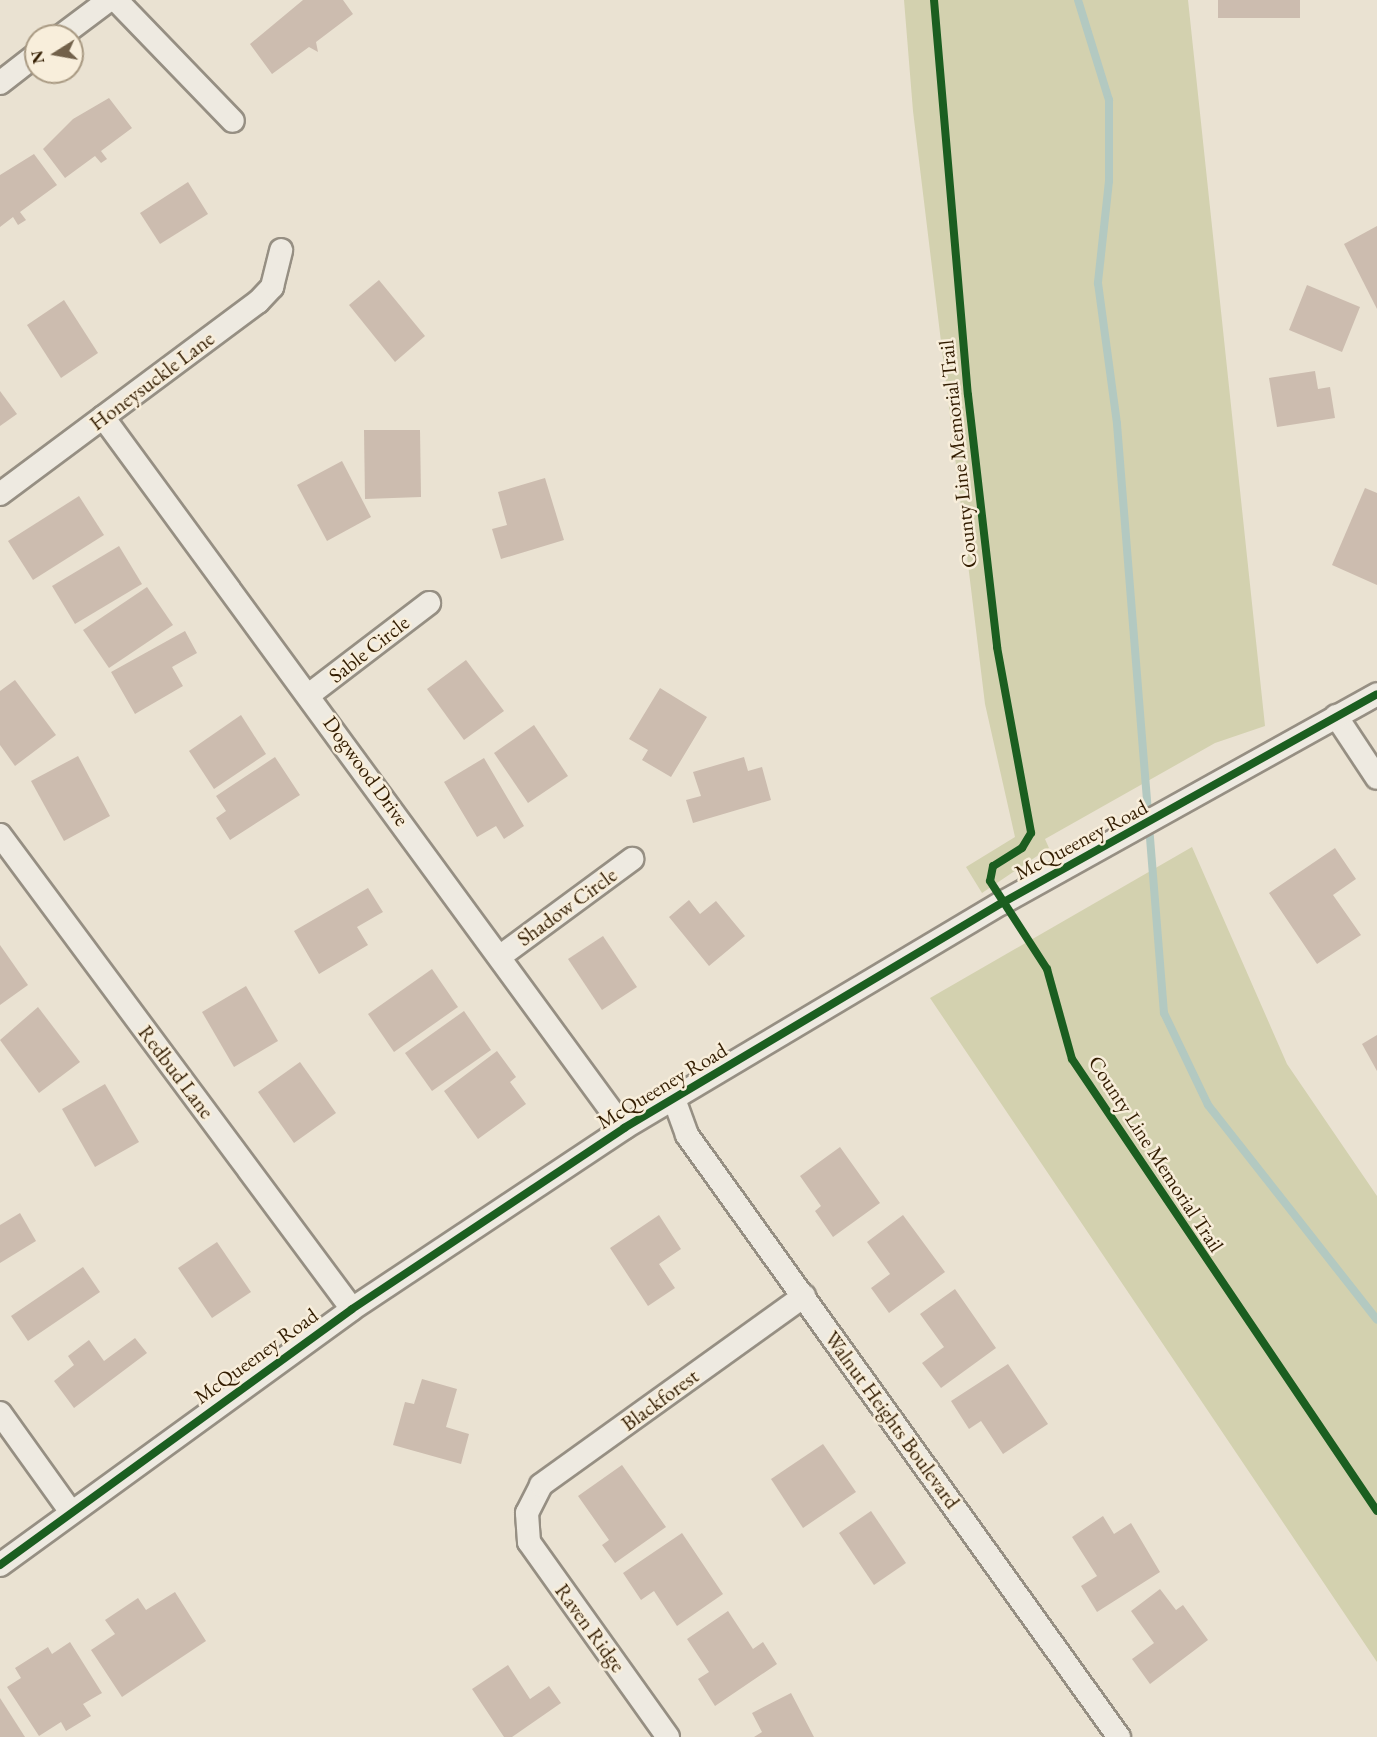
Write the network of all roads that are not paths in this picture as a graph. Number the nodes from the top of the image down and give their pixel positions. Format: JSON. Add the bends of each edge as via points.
{"nodes":[{"id":1,"x":109,"y":0,"type":"edge"},
{"id":2,"x":116,"y":0,"type":"edge"},
{"id":3,"x":78,"y":24,"type":"edge"},
{"id":4,"x":24,"y":64,"type":"edge"},
{"id":5,"x":0,"y":83,"type":"edge"},
{"id":6,"x":233,"y":121,"type":"dead end"},
{"id":7,"x":281,"y":250,"type":"dead end"},
{"id":8,"x":103,"y":417,"type":"junction"},
{"id":9,"x":0,"y":494,"type":"edge"},
{"id":10,"x":429,"y":603,"type":"dead end"},
{"id":11,"x":1377,"y":693,"type":"edge"},
{"id":12,"x":310,"y":694,"type":"junction"},
{"id":13,"x":1336,"y":716,"type":"junction"},
{"id":14,"x":1377,"y":778,"type":"edge"},
{"id":15,"x":0,"y":835,"type":"edge"},
{"id":16,"x":632,"y":859,"type":"dead end"},
{"id":17,"x":502,"y":955,"type":"junction"},
{"id":18,"x":674,"y":1099,"type":"junction"},
{"id":19,"x":624,"y":1128,"type":"junction"},
{"id":20,"x":804,"y":1296,"type":"junction"},
{"id":21,"x":352,"y":1309,"type":"junction"},
{"id":22,"x":0,"y":1413,"type":"edge"},
{"id":23,"x":71,"y":1512,"type":"junction"},
{"id":24,"x":527,"y":1513,"type":"joint"},
{"id":25,"x":0,"y":1565,"type":"edge"},
{"id":26,"x":668,"y":1737,"type":"edge"},
{"id":27,"x":1119,"y":1737,"type":"edge"}],
"edges":[{"from":1,"to":3,"type":"street"},
{"from":2,"to":6,"type":"street"},
{"from":4,"to":5,"type":"street"},
{"from":7,"to":8,"type":"street","name":"Honeysuckle Lane","via":[[272,287],[258,302]]},
{"from":8,"to":9,"type":"street","name":"Honeysuckle Lane"},
{"from":8,"to":12,"type":"street","name":"Dogwood Drive"},
{"from":10,"to":12,"type":"street","name":"Sable Circle"},
{"from":11,"to":13,"type":"street","name":"McQueeney Road"},
{"from":12,"to":17,"type":"street","name":"Dogwood Drive"},
{"from":13,"to":14,"type":"street"},
{"from":13,"to":18,"type":"street","name":"McQueeney Road"},
{"from":15,"to":21,"type":"street","name":"Redbud Lane"},
{"from":16,"to":17,"type":"street","name":"Shadow Circle"},
{"from":17,"to":19,"type":"street","name":"Dogwood Drive"},
{"from":18,"to":19,"type":"street","name":"McQueeney Road"},
{"from":18,"to":20,"type":"street","name":"Walnut Heights Boulevard","via":[[687,1135]]},
{"from":19,"to":21,"type":"street","name":"McQueeney Road"},
{"from":20,"to":24,"type":"street","name":"Blackforest","via":[[541,1485]]},
{"from":20,"to":27,"type":"street","name":"Walnut Heights Boulevard"},
{"from":21,"to":23,"type":"street","name":"McQueeney Road"},
{"from":22,"to":23,"type":"street"},
{"from":23,"to":25,"type":"street","name":"McQueeney Road"},
{"from":24,"to":26,"type":"street","name":"Raven Ridge","via":[[529,1542]]}]}
